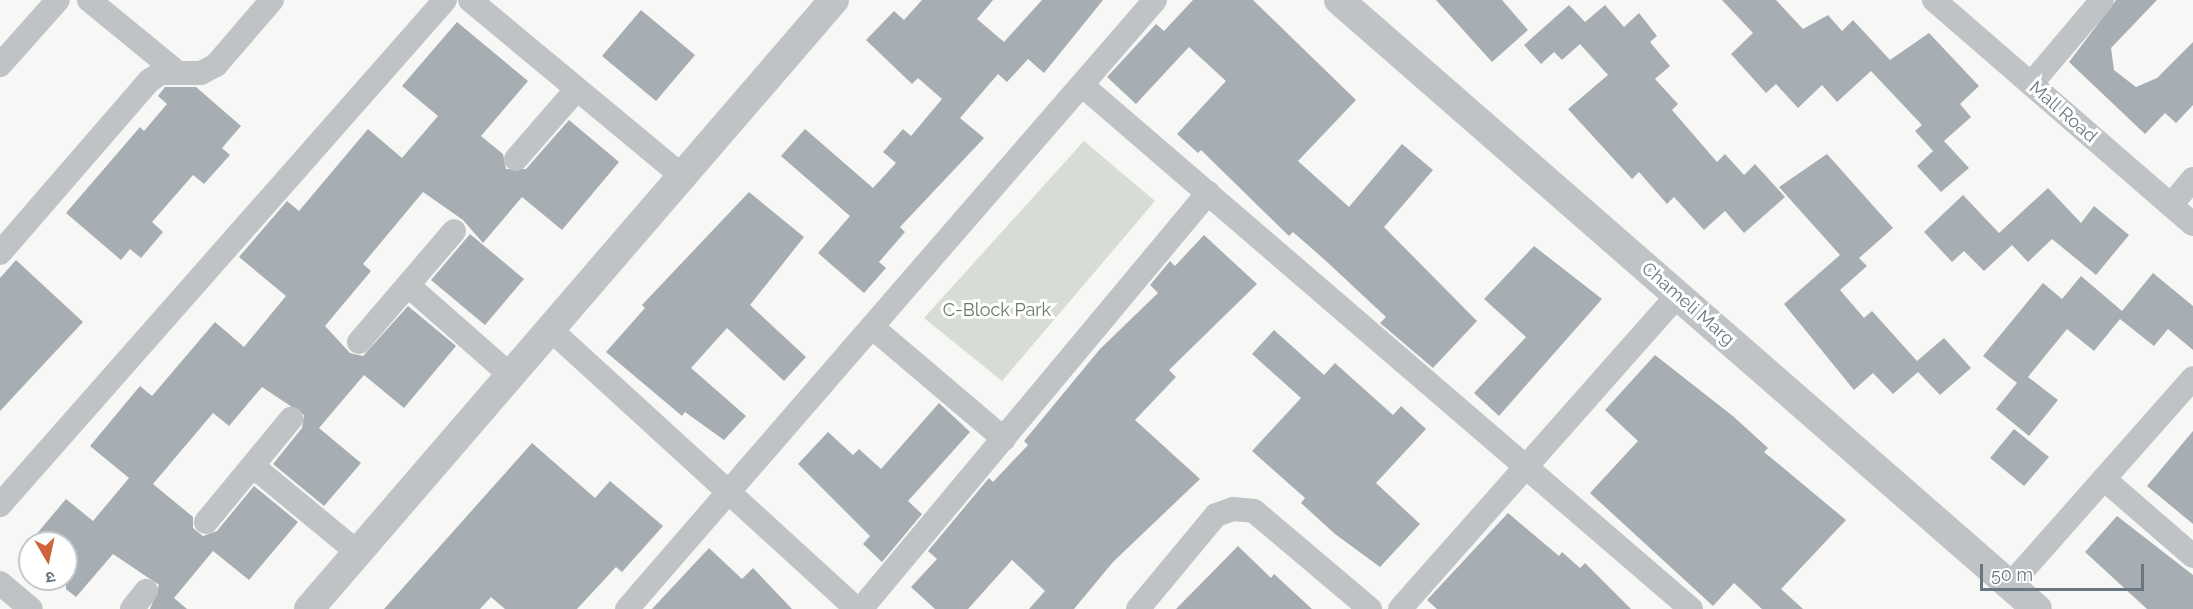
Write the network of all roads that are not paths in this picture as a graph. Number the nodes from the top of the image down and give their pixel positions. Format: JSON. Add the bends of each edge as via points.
{"nodes":[{"id":1,"x":58,"y":0,"type":"edge"},
{"id":2,"x":89,"y":0,"type":"edge"},
{"id":3,"x":272,"y":0,"type":"edge"},
{"id":4,"x":445,"y":0,"type":"edge"},
{"id":5,"x":470,"y":0,"type":"edge"},
{"id":6,"x":834,"y":0,"type":"edge"},
{"id":7,"x":1155,"y":0,"type":"edge"},
{"id":8,"x":1339,"y":0,"type":"edge"},
{"id":9,"x":1934,"y":0,"type":"edge"},
{"id":10,"x":2102,"y":0,"type":"edge"},
{"id":11,"x":0,"y":65,"type":"edge"},
{"id":12,"x":177,"y":72,"type":"junction"},
{"id":13,"x":2031,"y":84,"type":"junction"},
{"id":14,"x":1083,"y":86,"type":"junction"},
{"id":15,"x":576,"y":90,"type":"junction"},
{"id":16,"x":516,"y":159,"type":"dead end"},
{"id":17,"x":682,"y":176,"type":"junction"},
{"id":18,"x":2193,"y":179,"type":"edge"},
{"id":19,"x":1208,"y":193,"type":"junction"},
{"id":20,"x":2170,"y":205,"type":"junction"},
{"id":21,"x":2193,"y":224,"type":"edge"},
{"id":22,"x":454,"y":231,"type":"dead end"},
{"id":23,"x":0,"y":253,"type":"edge"},
{"id":24,"x":410,"y":287,"type":"junction"},
{"id":25,"x":1678,"y":295,"type":"junction"},
{"id":26,"x":872,"y":327,"type":"junction"},
{"id":27,"x":550,"y":329,"type":"junction"},
{"id":28,"x":359,"y":342,"type":"dead end"},
{"id":29,"x":510,"y":375,"type":"junction"},
{"id":30,"x":2192,"y":381,"type":"edge"},
{"id":31,"x":291,"y":419,"type":"dead end"},
{"id":32,"x":1004,"y":440,"type":"junction"},
{"id":33,"x":254,"y":467,"type":"junction"},
{"id":34,"x":1526,"y":467,"type":"junction"},
{"id":35,"x":2104,"y":479,"type":"junction"},
{"id":36,"x":728,"y":494,"type":"junction"},
{"id":37,"x":0,"y":505,"type":"edge"},
{"id":38,"x":207,"y":522,"type":"dead end"},
{"id":39,"x":357,"y":552,"type":"junction"},
{"id":40,"x":2193,"y":556,"type":"edge"},
{"id":41,"x":0,"y":583,"type":"edge"},
{"id":42,"x":2010,"y":585,"type":"junction"},
{"id":43,"x":31,"y":609,"type":"edge"},
{"id":44,"x":309,"y":609,"type":"edge"},
{"id":45,"x":627,"y":609,"type":"edge"},
{"id":46,"x":859,"y":609,"type":"edge"},
{"id":47,"x":1138,"y":609,"type":"edge"},
{"id":48,"x":1370,"y":609,"type":"edge"},
{"id":49,"x":1400,"y":609,"type":"edge"},
{"id":50,"x":1691,"y":609,"type":"edge"},
{"id":51,"x":2037,"y":609,"type":"edge"}],
"edges":[{"from":1,"to":11,"type":"street"},
{"from":2,"to":12,"type":"street"},
{"from":3,"to":12,"type":"street","via":[[216,65],[201,73]]},
{"from":4,"to":37,"type":"street"},
{"from":5,"to":15,"type":"street"},
{"from":6,"to":17,"type":"street"},
{"from":7,"to":14,"type":"street"},
{"from":8,"to":25,"type":"street","name":"Chameli Marg"},
{"from":9,"to":13,"type":"street","name":"Mall Road"},
{"from":10,"to":13,"type":"street"},
{"from":12,"to":23,"type":"street","via":[[149,81]]},
{"from":13,"to":20,"type":"street","name":"Mall Road"},
{"from":14,"to":19,"type":"street"},
{"from":14,"to":26,"type":"street"},
{"from":15,"to":16,"type":"street"},
{"from":15,"to":17,"type":"street"},
{"from":17,"to":27,"type":"street"},
{"from":18,"to":20,"type":"street"},
{"from":19,"to":32,"type":"street"},
{"from":19,"to":34,"type":"street"},
{"from":20,"to":21,"type":"street","name":"Mall Road"},
{"from":22,"to":24,"type":"street"},
{"from":24,"to":28,"type":"street"},
{"from":24,"to":29,"type":"street"},
{"from":25,"to":34,"type":"street"},
{"from":25,"to":42,"type":"street","name":"Chameli Marg"},
{"from":26,"to":32,"type":"street"},
{"from":26,"to":36,"type":"street"},
{"from":27,"to":29,"type":"street"},
{"from":27,"to":36,"type":"street"},
{"from":29,"to":39,"type":"street"},
{"from":30,"to":35,"type":"street"},
{"from":31,"to":33,"type":"street"},
{"from":32,"to":46,"type":"street"},
{"from":33,"to":38,"type":"street"},
{"from":33,"to":39,"type":"street"},
{"from":34,"to":49,"type":"street"},
{"from":34,"to":50,"type":"street"},
{"from":35,"to":40,"type":"street"},
{"from":35,"to":42,"type":"street"},
{"from":36,"to":45,"type":"street"},
{"from":36,"to":46,"type":"street"},
{"from":39,"to":44,"type":"street"},
{"from":41,"to":43,"type":"street"},
{"from":42,"to":51,"type":"street","name":"Chameli Marg"},
{"from":47,"to":48,"type":"street","via":[[1216,515],[1233,508],[1254,511]]}]}
